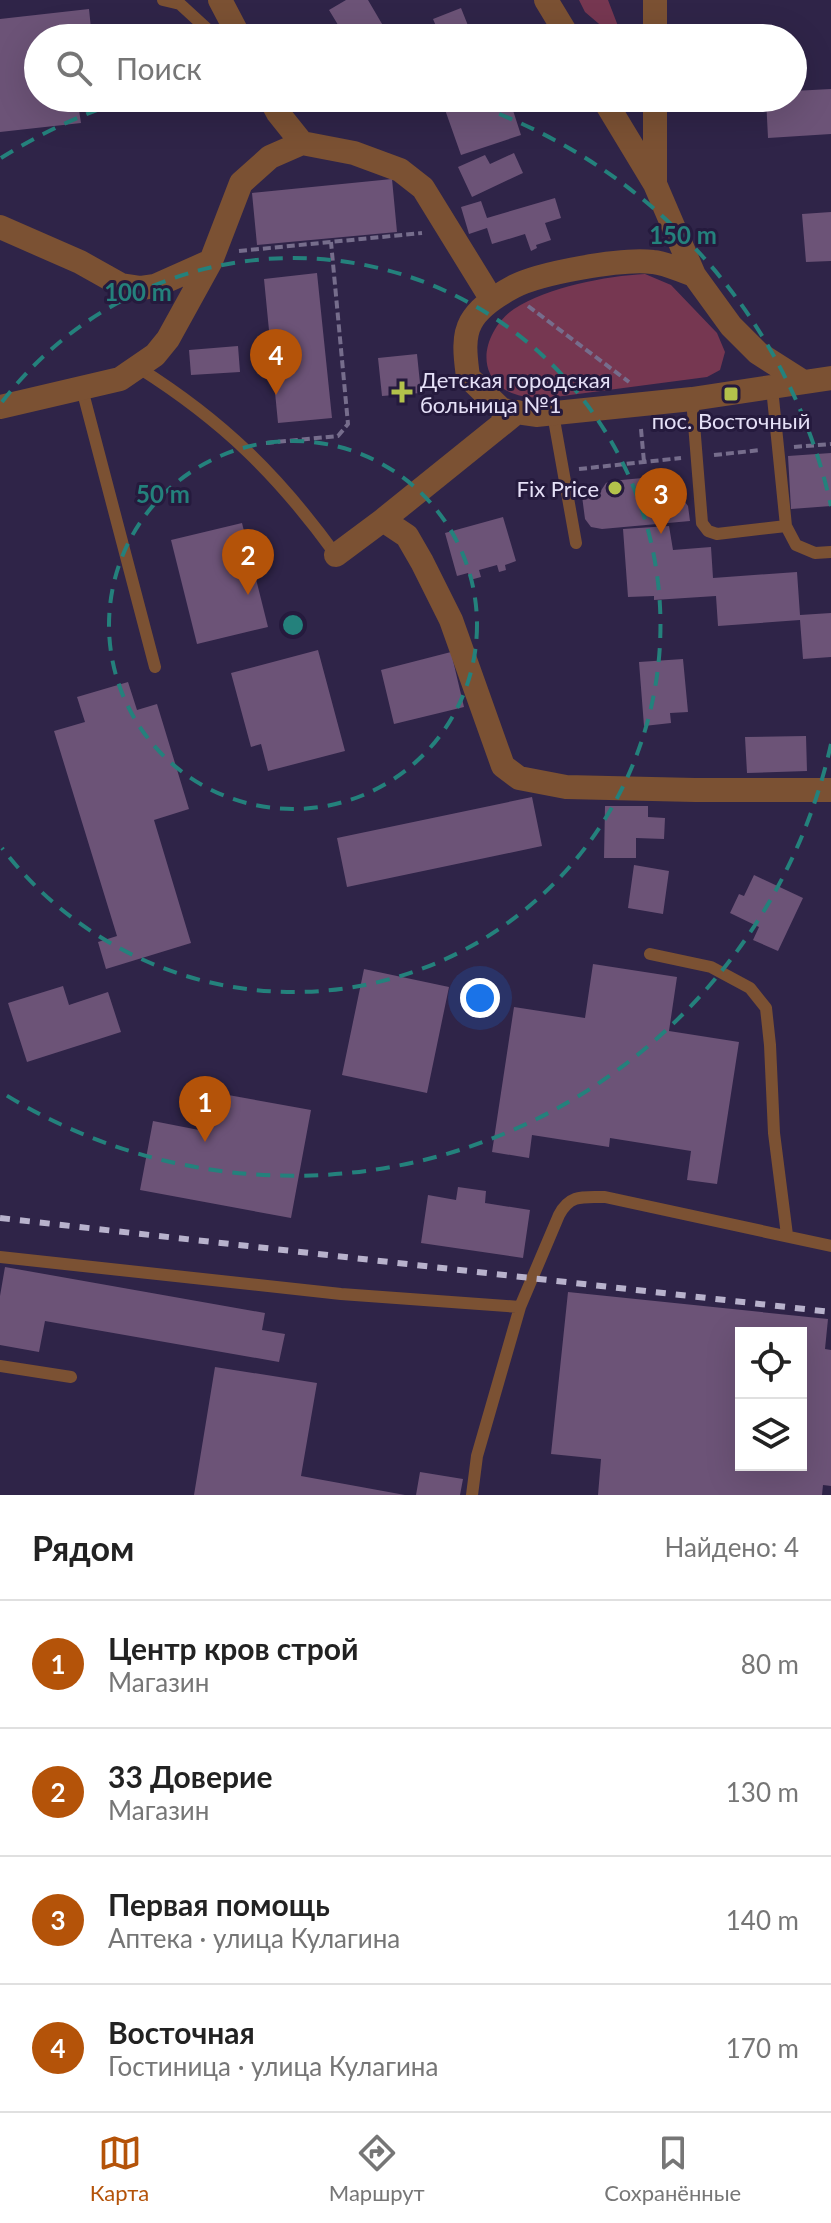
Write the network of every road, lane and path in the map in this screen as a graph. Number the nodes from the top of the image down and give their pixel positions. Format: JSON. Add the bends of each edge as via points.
{"nodes":[{"id":1,"x":163,"y":0,"type":"edge"},
{"id":2,"x":220,"y":0,"type":"edge"},
{"id":3,"x":546,"y":0,"type":"edge"},
{"id":4,"x":655,"y":0,"type":"edge"},
{"id":5,"x":202,"y":24,"type":"edge"},
{"id":6,"x":233,"y":24,"type":"edge"},
{"id":7,"x":561,"y":24,"type":"edge"},
{"id":8,"x":655,"y":24,"type":"edge"},
{"id":9,"x":277,"y":112,"type":"edge"},
{"id":10,"x":611,"y":112,"type":"edge"},
{"id":11,"x":655,"y":112,"type":"edge"},
{"id":12,"x":302,"y":143,"type":"junction"},
{"id":13,"x":655,"y":184,"type":"junction"},
{"id":14,"x":0,"y":227,"type":"edge"},
{"id":15,"x":448,"y":231,"type":"junction"},
{"id":16,"x":331,"y":242,"type":"junction"},
{"id":17,"x":212,"y":258,"type":"junction"},
{"id":18,"x":694,"y":275,"type":"junction"},
{"id":19,"x":492,"y":300,"type":"junction"},
{"id":20,"x":523,"y":302,"type":"dead end"},
{"id":21,"x":139,"y":368,"type":"junction"},
{"id":22,"x":831,"y":378,"type":"edge"},
{"id":23,"x":802,"y":381,"type":"junction"},
{"id":24,"x":772,"y":388,"type":"junction"},
{"id":25,"x":82,"y":389,"type":"junction"},
{"id":26,"x":692,"y":399,"type":"junction"},
{"id":27,"x":639,"y":405,"type":"junction"},
{"id":28,"x":0,"y":407,"type":"edge"},
{"id":29,"x":517,"y":412,"type":"junction"},
{"id":30,"x":553,"y":414,"type":"junction"},
{"id":31,"x":243,"y":445,"type":"junction"},
{"id":32,"x":644,"y":462,"type":"dead end"},
{"id":33,"x":383,"y":520,"type":"junction"},
{"id":34,"x":786,"y":526,"type":"junction"},
{"id":35,"x":576,"y":543,"type":"dead end"},
{"id":36,"x":831,"y":552,"type":"edge"},
{"id":37,"x":336,"y":555,"type":"joint"},
{"id":38,"x":155,"y":667,"type":"dead end"},
{"id":39,"x":831,"y":790,"type":"edge"},
{"id":40,"x":650,"y":954,"type":"dead end"},
{"id":41,"x":787,"y":1235,"type":"junction"},
{"id":42,"x":831,"y":1246,"type":"edge"},
{"id":43,"x":0,"y":1257,"type":"edge"},
{"id":44,"x":520,"y":1307,"type":"junction"},
{"id":45,"x":0,"y":1366,"type":"edge"},
{"id":46,"x":71,"y":1377,"type":"dead end"},
{"id":47,"x":472,"y":1495,"type":"edge"}],
"edges":[{"from":1,"to":5,"type":"lane","via":[[180,4]]},
{"from":2,"to":6,"type":"street"},
{"from":3,"to":7,"type":"street"},
{"from":4,"to":8,"type":"street"},
{"from":9,"to":12,"type":"street"},
{"from":10,"to":13,"type":"street"},
{"from":11,"to":13,"type":"street"},
{"from":12,"to":15,"type":"street","via":[[354,153],[400,170],[423,188]]},
{"from":12,"to":17,"type":"street","via":[[270,157],[241,183]]},
{"from":13,"to":18,"type":"street"},
{"from":14,"to":17,"type":"street","via":[[121,285],[141,288]]},
{"from":15,"to":16,"type":"path"},
{"from":15,"to":19,"type":"street"},
{"from":16,"to":17,"type":"path"},
{"from":16,"to":31,"type":"path","via":[[348,424],[338,436]]},
{"from":17,"to":21,"type":"street","via":[[168,339]]},
{"from":18,"to":19,"type":"street","via":[[654,262],[615,263],[529,280]]},
{"from":18,"to":23,"type":"street","via":[[758,353]]},
{"from":19,"to":29,"type":"street","via":[[469,325],[468,377],[502,410]]},
{"from":20,"to":27,"type":"path","via":[[631,384]]},
{"from":21,"to":25,"type":"street"},
{"from":21,"to":31,"type":"lane"},
{"from":22,"to":23,"type":"street"},
{"from":23,"to":24,"type":"street"},
{"from":24,"to":26,"type":"street"},
{"from":24,"to":34,"type":"lane"},
{"from":25,"to":28,"type":"street"},
{"from":25,"to":38,"type":"lane"},
{"from":26,"to":27,"type":"street"},
{"from":26,"to":34,"type":"lane","via":[[702,523],[717,534]]},
{"from":27,"to":30,"type":"street"},
{"from":27,"to":32,"type":"path"},
{"from":29,"to":30,"type":"street"},
{"from":29,"to":33,"type":"street"},
{"from":30,"to":35,"type":"lane"},
{"from":31,"to":37,"type":"lane","via":[[304,510]]},
{"from":33,"to":37,"type":"street"},
{"from":33,"to":39,"type":"street","via":[[407,536],[422,562],[451,620],[503,766],[519,778],[566,787]]},
{"from":34,"to":36,"type":"lane","via":[[796,545],[815,553]]},
{"from":40,"to":41,"type":"lane","via":[[711,967],[750,988],[766,1008]]},
{"from":41,"to":42,"type":"lane"},
{"from":41,"to":44,"type":"lane","via":[[605,1197],[574,1197],[559,1215]]},
{"from":43,"to":44,"type":"lane","via":[[341,1294]]},
{"from":44,"to":47,"type":"lane","via":[[477,1456]]},
{"from":45,"to":46,"type":"lane"}]}
